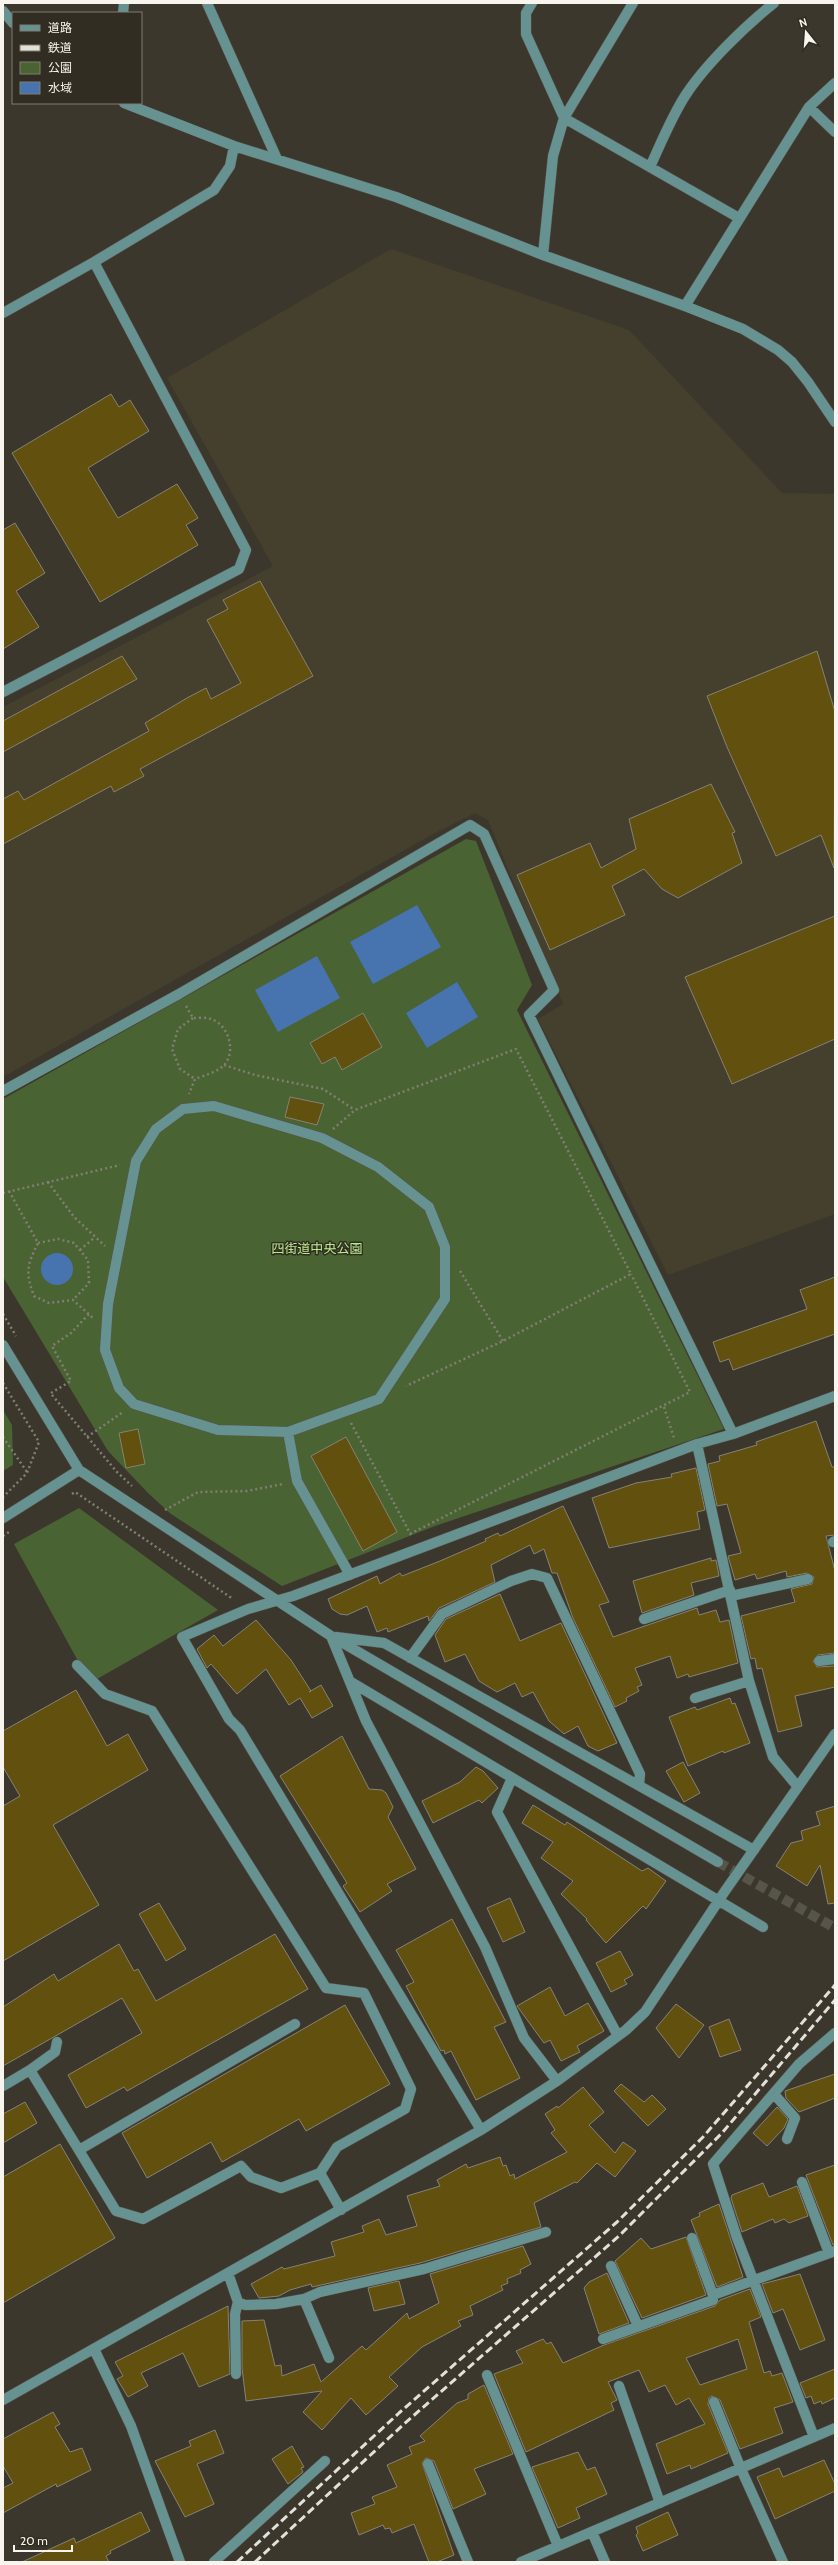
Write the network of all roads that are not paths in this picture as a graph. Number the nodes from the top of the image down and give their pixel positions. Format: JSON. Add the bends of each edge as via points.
{"nodes":[{"id":1,"x":207,"y":3,"type":"edge"},
{"id":2,"x":532,"y":3,"type":"edge"},
{"id":3,"x":633,"y":3,"type":"edge"},
{"id":4,"x":767,"y":5,"type":"edge"},
{"id":5,"x":3,"y":11,"type":"edge"},
{"id":6,"x":12,"y":22,"type":"edge"},
{"id":7,"x":835,"y":83,"type":"edge"},
{"id":8,"x":127,"y":104,"type":"edge"},
{"id":9,"x":809,"y":107,"type":"junction"},
{"id":10,"x":564,"y":118,"type":"junction"},
{"id":11,"x":835,"y":132,"type":"edge"},
{"id":12,"x":234,"y":146,"type":"junction"},
{"id":13,"x":277,"y":159,"type":"junction"},
{"id":14,"x":650,"y":167,"type":"junction"},
{"id":15,"x":739,"y":218,"type":"junction"},
{"id":16,"x":543,"y":255,"type":"junction"},
{"id":17,"x":94,"y":262,"type":"junction"},
{"id":18,"x":685,"y":306,"type":"junction"},
{"id":19,"x":3,"y":313,"type":"edge"},
{"id":20,"x":835,"y":422,"type":"edge"},
{"id":21,"x":3,"y":692,"type":"edge"},
{"id":22,"x":3,"y":1091,"type":"edge"},
{"id":23,"x":3,"y":1345,"type":"edge"},
{"id":24,"x":835,"y":1396,"type":"edge"},
{"id":25,"x":288,"y":1432,"type":"junction"},
{"id":26,"x":733,"y":1434,"type":"junction"},
{"id":27,"x":696,"y":1444,"type":"junction"},
{"id":28,"x":79,"y":1470,"type":"junction"},
{"id":29,"x":3,"y":1518,"type":"edge"},
{"id":30,"x":350,"y":1574,"type":"junction"},
{"id":31,"x":808,"y":1579,"type":"dead end"},
{"id":32,"x":730,"y":1593,"type":"junction"},
{"id":33,"x":280,"y":1601,"type":"junction"},
{"id":34,"x":644,"y":1619,"type":"dead end"},
{"id":35,"x":332,"y":1636,"type":"junction"},
{"id":36,"x":410,"y":1658,"type":"junction"},
{"id":37,"x":835,"y":1659,"type":"edge"},
{"id":38,"x":819,"y":1661,"type":"dead end"},
{"id":39,"x":77,"y":1665,"type":"dead end"},
{"id":40,"x":749,"y":1681,"type":"junction"},
{"id":41,"x":351,"y":1682,"type":"junction"},
{"id":42,"x":695,"y":1698,"type":"dead end"},
{"id":43,"x":833,"y":1739,"type":"edge"},
{"id":44,"x":512,"y":1778,"type":"junction"},
{"id":45,"x":639,"y":1785,"type":"junction"},
{"id":46,"x":798,"y":1787,"type":"junction"},
{"id":47,"x":754,"y":1850,"type":"junction"},
{"id":48,"x":718,"y":1862,"type":"tunnel mouth"},
{"id":49,"x":718,"y":1902,"type":"junction"},
{"id":50,"x":763,"y":1927,"type":"dead end"},
{"id":51,"x":295,"y":2024,"type":"dead end"},
{"id":52,"x":835,"y":2033,"type":"edge"},
{"id":53,"x":618,"y":2036,"type":"junction"},
{"id":54,"x":56,"y":2042,"type":"dead end"},
{"id":55,"x":30,"y":2070,"type":"junction"},
{"id":56,"x":557,"y":2081,"type":"junction"},
{"id":57,"x":3,"y":2086,"type":"edge"},
{"id":58,"x":774,"y":2094,"type":"junction"},
{"id":59,"x":481,"y":2130,"type":"junction"},
{"id":60,"x":787,"y":2139,"type":"dead end"},
{"id":61,"x":79,"y":2150,"type":"junction"},
{"id":62,"x":320,"y":2173,"type":"junction"},
{"id":63,"x":802,"y":2182,"type":"dead end"},
{"id":64,"x":341,"y":2210,"type":"junction"},
{"id":65,"x":546,"y":2232,"type":"dead end"},
{"id":66,"x":692,"y":2238,"type":"dead end"},
{"id":67,"x":832,"y":2252,"type":"edge"},
{"id":68,"x":611,"y":2266,"type":"dead end"},
{"id":69,"x":228,"y":2273,"type":"junction"},
{"id":70,"x":756,"y":2281,"type":"junction"},
{"id":71,"x":713,"y":2295,"type":"junction"},
{"id":72,"x":304,"y":2299,"type":"junction"},
{"id":73,"x":238,"y":2302,"type":"junction"},
{"id":74,"x":638,"y":2326,"type":"junction"},
{"id":75,"x":603,"y":2339,"type":"dead end"},
{"id":76,"x":94,"y":2349,"type":"junction"},
{"id":77,"x":329,"y":2358,"type":"dead end"},
{"id":78,"x":236,"y":2374,"type":"dead end"},
{"id":79,"x":487,"y":2375,"type":"dead end"},
{"id":80,"x":619,"y":2386,"type":"dead end"},
{"id":81,"x":3,"y":2400,"type":"edge"},
{"id":82,"x":714,"y":2402,"type":"dead end"},
{"id":83,"x":835,"y":2428,"type":"edge"},
{"id":84,"x":814,"y":2437,"type":"junction"},
{"id":85,"x":325,"y":2461,"type":"dead end"},
{"id":86,"x":428,"y":2464,"type":"dead end"},
{"id":87,"x":741,"y":2469,"type":"junction"},
{"id":88,"x":660,"y":2503,"type":"junction"},
{"id":89,"x":592,"y":2532,"type":"junction"},
{"id":90,"x":558,"y":2546,"type":"junction"},
{"id":91,"x":180,"y":2562,"type":"edge"},
{"id":92,"x":214,"y":2562,"type":"edge"},
{"id":93,"x":468,"y":2562,"type":"edge"},
{"id":94,"x":521,"y":2562,"type":"edge"},
{"id":95,"x":605,"y":2562,"type":"edge"},
{"id":96,"x":783,"y":2562,"type":"edge"}],
"edges":[{"from":1,"to":13,"type":"street"},
{"from":2,"to":10,"type":"street","via":[[526,14],[526,34]]},
{"from":3,"to":10,"type":"street"},
{"from":4,"to":14,"type":"street","via":[[686,95],[668,126]]},
{"from":5,"to":6,"type":"street"},
{"from":7,"to":9,"type":"street"},
{"from":8,"to":12,"type":"street"},
{"from":9,"to":11,"type":"street"},
{"from":9,"to":15,"type":"street"},
{"from":10,"to":14,"type":"street"},
{"from":10,"to":16,"type":"street","via":[[553,156]]},
{"from":12,"to":13,"type":"street"},
{"from":12,"to":17,"type":"street","via":[[230,166],[214,190]]},
{"from":13,"to":16,"type":"street","via":[[396,197]]},
{"from":14,"to":15,"type":"street"},
{"from":15,"to":18,"type":"street"},
{"from":16,"to":18,"type":"street"},
{"from":17,"to":19,"type":"street"},
{"from":17,"to":21,"type":"street","via":[[246,550],[239,569]]},
{"from":18,"to":20,"type":"street","via":[[743,329],[778,350],[808,382]]},
{"from":22,"to":26,"type":"street","via":[[179,994],[470,825],[484,834],[554,990],[529,1015]]},
{"from":23,"to":28,"type":"street"},
{"from":24,"to":26,"type":"street"},
{"from":25,"to":25,"type":"street","via":[[218,1430],[134,1404],[118,1388],[105,1350],[108,1304],[136,1161],[156,1129],[183,1110],[214,1106],[322,1138],[378,1167],[429,1207],[445,1247],[445,1299],[379,1398]]},
{"from":25,"to":30,"type":"street","via":[[297,1481]]},
{"from":26,"to":27,"type":"street"},
{"from":27,"to":30,"type":"street"},
{"from":27,"to":32,"type":"street"},
{"from":28,"to":29,"type":"street"},
{"from":28,"to":33,"type":"street"},
{"from":30,"to":33,"type":"street"},
{"from":31,"to":32,"type":"street"},
{"from":32,"to":34,"type":"street"},
{"from":32,"to":40,"type":"street"},
{"from":33,"to":35,"type":"street"},
{"from":33,"to":59,"type":"street","via":[[248,1609],[182,1637]]},
{"from":35,"to":36,"type":"street","via":[[384,1643]]},
{"from":35,"to":41,"type":"street"},
{"from":35,"to":48,"type":"street"},
{"from":36,"to":45,"type":"street"},
{"from":36,"to":45,"type":"street","via":[[442,1614],[511,1581],[532,1574],[547,1578],[640,1774]]},
{"from":37,"to":38,"type":"street"},
{"from":39,"to":62,"type":"street","via":[[104,1694],[152,1711],[326,1988],[364,1993],[411,2089],[405,2110],[337,2147]]},
{"from":40,"to":42,"type":"street"},
{"from":40,"to":46,"type":"street","via":[[773,1757]]},
{"from":41,"to":44,"type":"street"},
{"from":41,"to":56,"type":"street","via":[[366,1721],[485,1947],[524,2038]]},
{"from":43,"to":46,"type":"street"},
{"from":44,"to":49,"type":"street"},
{"from":44,"to":53,"type":"street","via":[[497,1812]]},
{"from":45,"to":47,"type":"street"},
{"from":46,"to":47,"type":"street"},
{"from":47,"to":49,"type":"street"},
{"from":49,"to":50,"type":"street"},
{"from":49,"to":53,"type":"street","via":[[645,2012]]},
{"from":51,"to":61,"type":"street"},
{"from":52,"to":58,"type":"street","via":[[799,2064]]},
{"from":53,"to":56,"type":"street"},
{"from":54,"to":55,"type":"street","via":[[55,2052]]},
{"from":55,"to":57,"type":"street"},
{"from":55,"to":61,"type":"street"},
{"from":56,"to":59,"type":"street"},
{"from":58,"to":60,"type":"street","via":[[796,2118]]},
{"from":58,"to":70,"type":"street","via":[[713,2164],[737,2238]]},
{"from":59,"to":64,"type":"street"},
{"from":61,"to":62,"type":"street","via":[[116,2211],[143,2219],[242,2166],[252,2177],[281,2188]]},
{"from":62,"to":64,"type":"street"},
{"from":63,"to":67,"type":"street"},
{"from":64,"to":69,"type":"street"},
{"from":65,"to":72,"type":"street","via":[[424,2269],[320,2292]]},
{"from":66,"to":71,"type":"street"},
{"from":67,"to":70,"type":"street"},
{"from":68,"to":74,"type":"street"},
{"from":69,"to":73,"type":"street"},
{"from":69,"to":76,"type":"street"},
{"from":70,"to":71,"type":"street"},
{"from":70,"to":84,"type":"street"},
{"from":71,"to":74,"type":"street","via":[[713,2300]]},
{"from":72,"to":73,"type":"street","via":[[276,2304],[245,2305]]},
{"from":72,"to":77,"type":"street"},
{"from":73,"to":78,"type":"street","via":[[235,2314]]},
{"from":74,"to":75,"type":"street"},
{"from":76,"to":81,"type":"street"},
{"from":76,"to":91,"type":"street","via":[[131,2426]]},
{"from":79,"to":90,"type":"street"},
{"from":80,"to":88,"type":"street"},
{"from":82,"to":87,"type":"street"},
{"from":83,"to":84,"type":"street"},
{"from":84,"to":87,"type":"street"},
{"from":85,"to":92,"type":"street"},
{"from":86,"to":93,"type":"street"},
{"from":87,"to":88,"type":"street"},
{"from":87,"to":96,"type":"street"},
{"from":88,"to":89,"type":"street"},
{"from":89,"to":90,"type":"street"},
{"from":89,"to":95,"type":"street"},
{"from":90,"to":94,"type":"street"}]}
